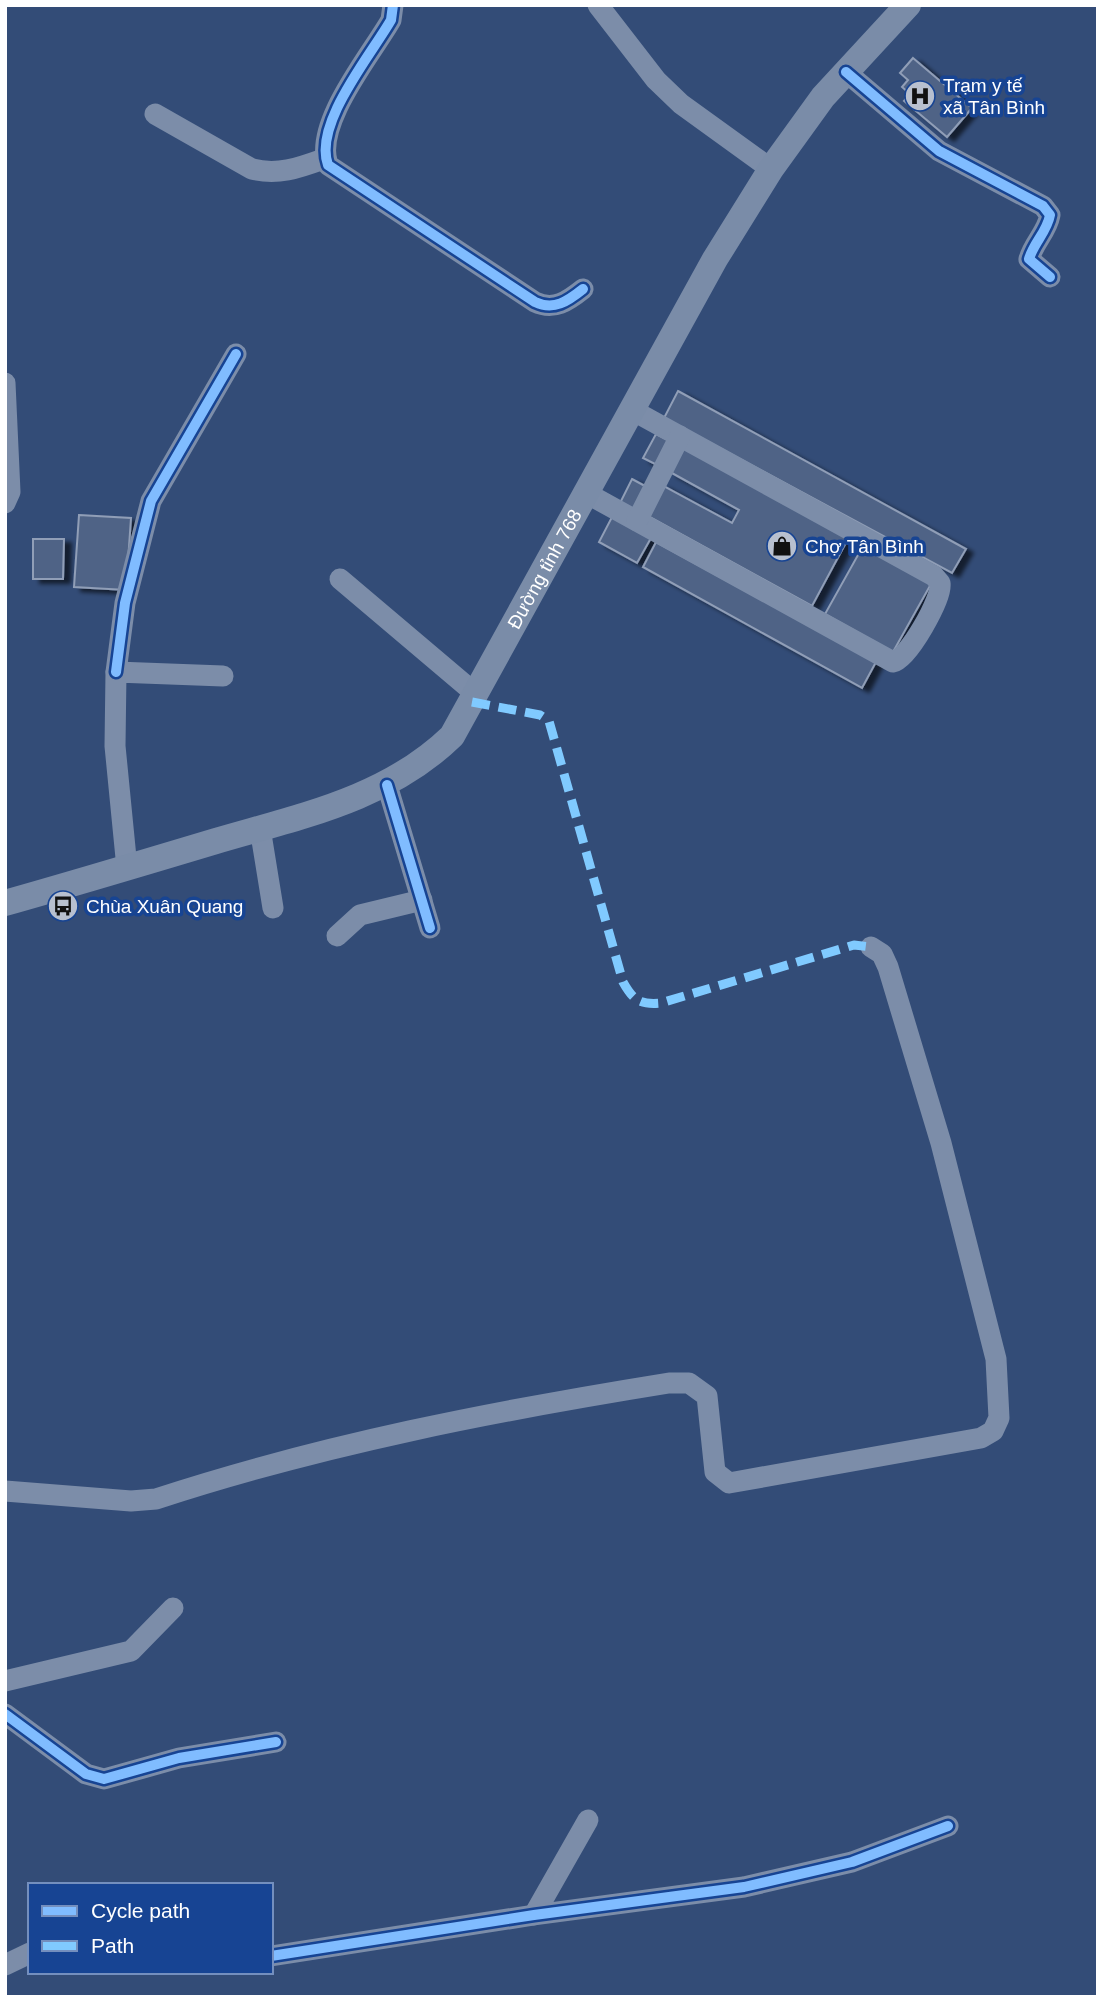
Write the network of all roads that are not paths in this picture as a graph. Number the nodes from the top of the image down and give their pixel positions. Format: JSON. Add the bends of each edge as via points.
{"nodes":[{"id":1,"x":393,"y":5,"type":"edge"},
{"id":2,"x":597,"y":5,"type":"edge"},
{"id":3,"x":908,"y":5,"type":"edge"},
{"id":4,"x":846,"y":72,"type":"junction"},
{"id":5,"x":155,"y":114,"type":"dead end"},
{"id":6,"x":326,"y":158,"type":"junction"},
{"id":7,"x":771,"y":169,"type":"junction"},
{"id":8,"x":1050,"y":277,"type":"dead end"},
{"id":9,"x":583,"y":289,"type":"dead end"},
{"id":10,"x":236,"y":354,"type":"dead end"},
{"id":11,"x":5,"y":383,"type":"edge"},
{"id":12,"x":632,"y":410,"type":"junction"},
{"id":13,"x":680,"y":436,"type":"junction"},
{"id":14,"x":586,"y":493,"type":"junction"},
{"id":15,"x":5,"y":503,"type":"edge"},
{"id":16,"x":637,"y":521,"type":"junction"},
{"id":17,"x":340,"y":579,"type":"dead end"},
{"id":18,"x":116,"y":672,"type":"junction"},
{"id":19,"x":223,"y":676,"type":"dead end"},
{"id":20,"x":477,"y":695,"type":"junction"},
{"id":21,"x":387,"y":785,"type":"junction"},
{"id":22,"x":260,"y":828,"type":"junction"},
{"id":23,"x":127,"y":868,"type":"junction"},
{"id":24,"x":422,"y":900,"type":"junction"},
{"id":25,"x":5,"y":903,"type":"edge"},
{"id":26,"x":273,"y":908,"type":"dead end"},
{"id":27,"x":430,"y":928,"type":"dead end"},
{"id":28,"x":337,"y":936,"type":"dead end"},
{"id":29,"x":871,"y":947,"type":"dead end"},
{"id":30,"x":5,"y":1490,"type":"edge"},
{"id":31,"x":173,"y":1608,"type":"dead end"},
{"id":32,"x":5,"y":1681,"type":"edge"},
{"id":33,"x":5,"y":1714,"type":"edge"},
{"id":34,"x":276,"y":1742,"type":"dead end"},
{"id":35,"x":588,"y":1820,"type":"dead end"},
{"id":36,"x":948,"y":1826,"type":"dead end"},
{"id":37,"x":534,"y":1915,"type":"junction"},
{"id":38,"x":28,"y":1953,"type":"edge"},
{"id":39,"x":273,"y":1956,"type":"edge"},
{"id":40,"x":5,"y":1965,"type":"edge"}],
"edges":[{"from":1,"to":6,"type":"street","via":[[391,20],[334,117]]},
{"from":2,"to":7,"type":"street","via":[[656,80],[681,104]]},
{"from":3,"to":4,"type":"main road","name":"Đường tỉnh 768"},
{"from":4,"to":7,"type":"main road","name":"Đường tỉnh 768"},
{"from":4,"to":8,"type":"street","via":[[939,151],[1043,206],[1050,215],[1047,228],[1029,259]]},
{"from":5,"to":6,"type":"street","via":[[265,173]]},
{"from":6,"to":9,"type":"street","via":[[328,165],[535,302],[561,304]]},
{"from":7,"to":12,"type":"main road","name":"Đường tỉnh 768","via":[[715,258]]},
{"from":10,"to":18,"type":"street","via":[[151,501],[125,603]]},
{"from":11,"to":15,"type":"street","via":[[10,492]]},
{"from":12,"to":13,"type":"street"},
{"from":12,"to":14,"type":"main road","name":"Đường tỉnh 768"},
{"from":13,"to":16,"type":"street"},
{"from":13,"to":16,"type":"street","via":[[934,576],[940,583],[939,596],[905,655],[893,662]]},
{"from":14,"to":16,"type":"street"},
{"from":14,"to":20,"type":"main road","name":"Đường tỉnh 768"},
{"from":17,"to":20,"type":"street"},
{"from":18,"to":19,"type":"street"},
{"from":18,"to":23,"type":"street","via":[[115,746]]},
{"from":20,"to":21,"type":"main road","name":"Đường tỉnh 768","via":[[453,736],[431,757]]},
{"from":21,"to":22,"type":"main road","name":"Đường tỉnh 768"},
{"from":21,"to":24,"type":"street"},
{"from":22,"to":23,"type":"main road","name":"Đường tỉnh 768"},
{"from":22,"to":26,"type":"street"},
{"from":23,"to":25,"type":"main road","name":"Đường tỉnh 768"},
{"from":24,"to":27,"type":"street"},
{"from":24,"to":28,"type":"street","via":[[360,915]]},
{"from":29,"to":30,"type":"street","via":[[882,954],[888,967],[941,1143],[992,1345],[999,1418],[993,1431],[981,1438],[729,1483],[715,1472],[708,1396],[689,1383],[669,1383],[506,1409],[319,1450],[156,1499]]},
{"from":31,"to":32,"type":"street","via":[[131,1650]]},
{"from":33,"to":34,"type":"street","via":[[86,1774],[104,1779],[179,1758]]},
{"from":35,"to":37,"type":"street"},
{"from":36,"to":37,"type":"street","via":[[852,1862],[765,1883]]},
{"from":37,"to":39,"type":"street"},
{"from":38,"to":40,"type":"street"}]}
